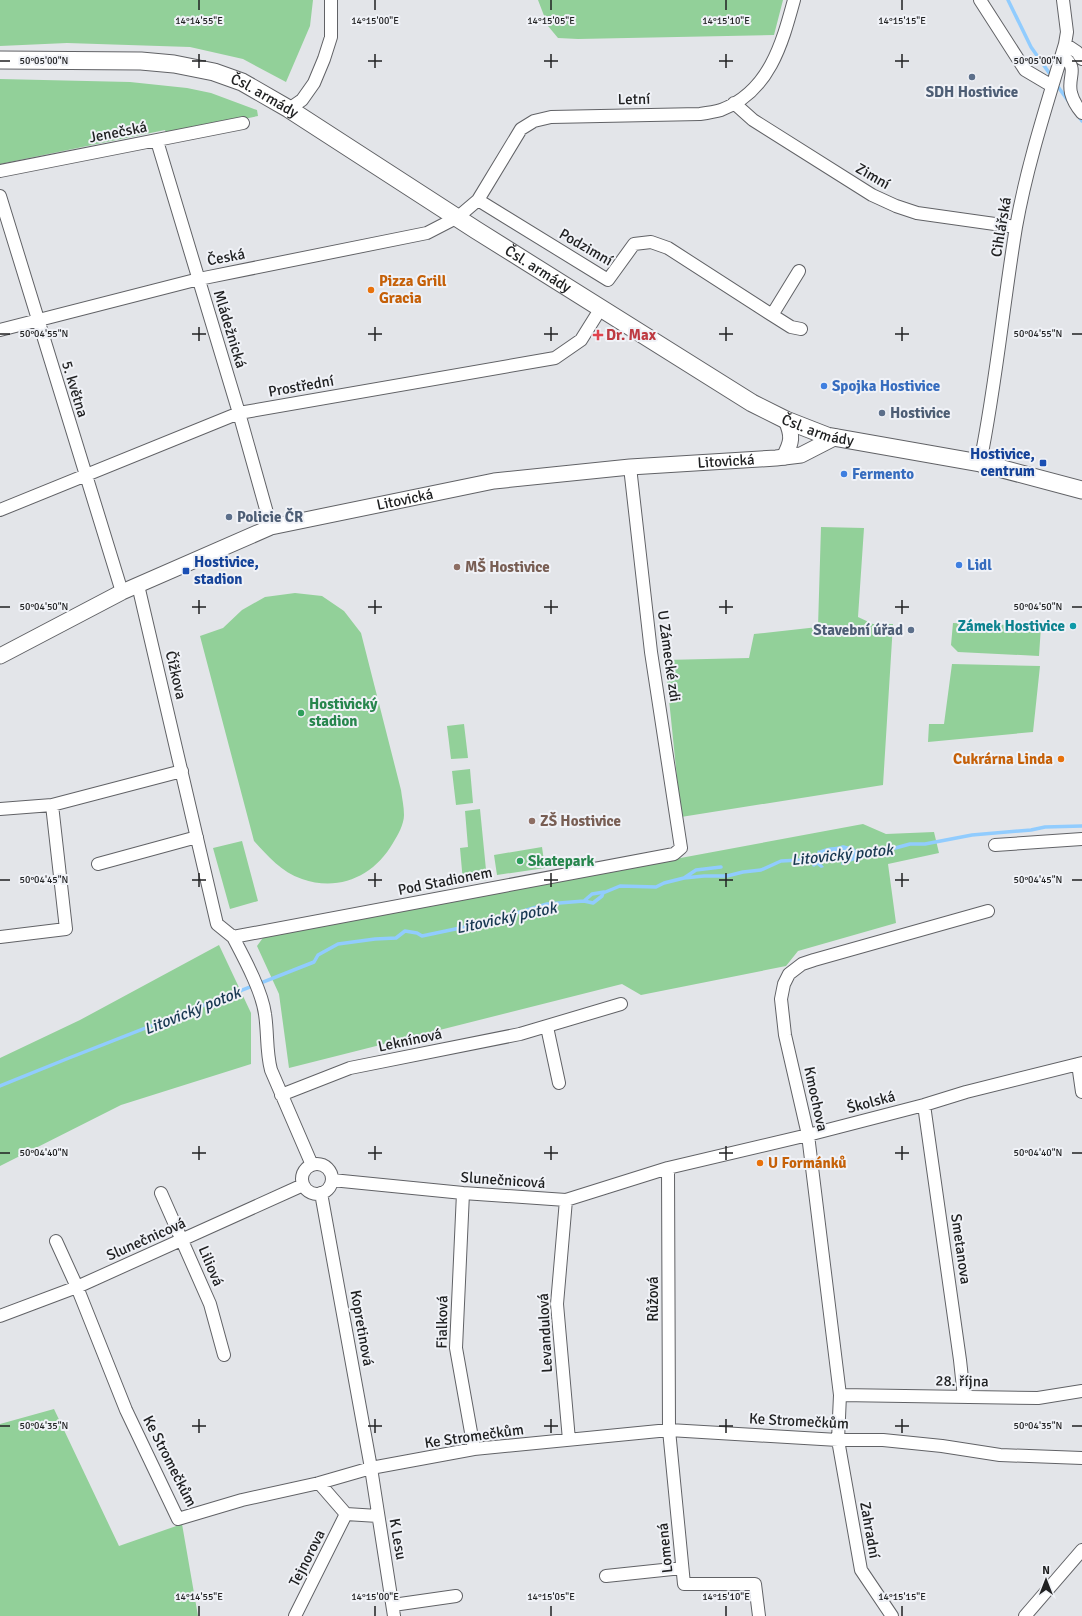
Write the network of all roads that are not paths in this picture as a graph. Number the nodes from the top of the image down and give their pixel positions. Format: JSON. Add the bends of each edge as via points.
{"nodes":[{"id":1,"x":331,"y":0,"type":"edge"},
{"id":2,"x":794,"y":0,"type":"edge"},
{"id":3,"x":980,"y":0,"type":"edge"},
{"id":4,"x":1063,"y":0,"type":"edge"},
{"id":5,"x":1064,"y":49,"type":"junction"},
{"id":6,"x":1082,"y":59,"type":"edge"},
{"id":7,"x":0,"y":60,"type":"edge"},
{"id":8,"x":1053,"y":85,"type":"junction"},
{"id":9,"x":734,"y":103,"type":"junction"},
{"id":10,"x":289,"y":108,"type":"junction"},
{"id":11,"x":1082,"y":113,"type":"edge"},
{"id":12,"x":243,"y":123,"type":"dead end"},
{"id":13,"x":157,"y":141,"type":"junction"},
{"id":14,"x":0,"y":171,"type":"edge"},
{"id":15,"x":0,"y":196,"type":"edge"},
{"id":16,"x":478,"y":200,"type":"junction"},
{"id":17,"x":458,"y":217,"type":"junction"},
{"id":18,"x":1016,"y":227,"type":"junction"},
{"id":19,"x":799,"y":272,"type":"dead end"},
{"id":20,"x":199,"y":279,"type":"junction"},
{"id":21,"x":601,"y":308,"type":"junction"},
{"id":22,"x":772,"y":315,"type":"junction"},
{"id":23,"x":37,"y":320,"type":"junction"},
{"id":24,"x":0,"y":330,"type":"edge"},
{"id":25,"x":801,"y":330,"type":"dead end"},
{"id":26,"x":239,"y":413,"type":"junction"},
{"id":27,"x":786,"y":420,"type":"junction"},
{"id":28,"x":836,"y":437,"type":"junction"},
{"id":29,"x":784,"y":457,"type":"junction"},
{"id":30,"x":980,"y":463,"type":"junction"},
{"id":31,"x":630,"y":468,"type":"junction"},
{"id":32,"x":86,"y":476,"type":"junction"},
{"id":33,"x":1082,"y":490,"type":"edge"},
{"id":34,"x":0,"y":510,"type":"edge"},
{"id":35,"x":271,"y":527,"type":"junction"},
{"id":36,"x":138,"y":585,"type":"junction"},
{"id":37,"x":122,"y":592,"type":"junction"},
{"id":38,"x":0,"y":656,"type":"edge"},
{"id":39,"x":182,"y":771,"type":"junction"},
{"id":40,"x":52,"y":805,"type":"junction"},
{"id":41,"x":0,"y":809,"type":"edge"},
{"id":42,"x":197,"y":837,"type":"junction"},
{"id":43,"x":1082,"y":840,"type":"edge"},
{"id":44,"x":994,"y":845,"type":"dead end"},
{"id":45,"x":681,"y":848,"type":"joint"},
{"id":46,"x":98,"y":864,"type":"dead end"},
{"id":47,"x":988,"y":911,"type":"dead end"},
{"id":48,"x":0,"y":937,"type":"edge"},
{"id":49,"x":234,"y":937,"type":"junction"},
{"id":50,"x":621,"y":1004,"type":"dead end"},
{"id":51,"x":547,"y":1026,"type":"junction"},
{"id":52,"x":1080,"y":1063,"type":"edge"},
{"id":53,"x":560,"y":1083,"type":"dead end"},
{"id":54,"x":1082,"y":1092,"type":"edge"},
{"id":55,"x":281,"y":1095,"type":"junction"},
{"id":56,"x":924,"y":1105,"type":"junction"},
{"id":57,"x":808,"y":1135,"type":"junction"},
{"id":58,"x":312,"y":1164,"type":"junction"},
{"id":59,"x":668,"y":1168,"type":"junction"},
{"id":60,"x":332,"y":1180,"type":"junction"},
{"id":61,"x":303,"y":1185,"type":"junction"},
{"id":62,"x":161,"y":1193,"type":"dead end"},
{"id":63,"x":321,"y":1193,"type":"junction"},
{"id":64,"x":463,"y":1193,"type":"junction"},
{"id":65,"x":566,"y":1200,"type":"junction"},
{"id":66,"x":182,"y":1240,"type":"junction"},
{"id":67,"x":56,"y":1241,"type":"dead end"},
{"id":68,"x":77,"y":1287,"type":"junction"},
{"id":69,"x":0,"y":1316,"type":"edge"},
{"id":70,"x":224,"y":1355,"type":"dead end"},
{"id":71,"x":1082,"y":1391,"type":"edge"},
{"id":72,"x":840,"y":1395,"type":"junction"},
{"id":73,"x":964,"y":1397,"type":"junction"},
{"id":74,"x":669,"y":1430,"type":"junction"},
{"id":75,"x":569,"y":1440,"type":"junction"},
{"id":76,"x":838,"y":1440,"type":"junction"},
{"id":77,"x":474,"y":1449,"type":"junction"},
{"id":78,"x":1082,"y":1458,"type":"edge"},
{"id":79,"x":371,"y":1468,"type":"junction"},
{"id":80,"x":319,"y":1483,"type":"junction"},
{"id":81,"x":346,"y":1514,"type":"junction"},
{"id":82,"x":378,"y":1516,"type":"junction"},
{"id":83,"x":1082,"y":1550,"type":"edge"},
{"id":84,"x":1082,"y":1565,"type":"edge"},
{"id":85,"x":1066,"y":1567,"type":"junction"},
{"id":86,"x":682,"y":1568,"type":"junction"},
{"id":87,"x":606,"y":1576,"type":"dead end"},
{"id":88,"x":456,"y":1596,"type":"dead end"},
{"id":89,"x":394,"y":1610,"type":"edge"},
{"id":90,"x":295,"y":1616,"type":"edge"},
{"id":91,"x":759,"y":1616,"type":"edge"},
{"id":92,"x":892,"y":1616,"type":"edge"},
{"id":93,"x":1024,"y":1616,"type":"edge"}],
"edges":[{"from":1,"to":10,"type":"street","via":[[331,37],[324,59],[314,83],[302,100]]},
{"from":2,"to":9,"type":"street","name":"Letní","via":[[775,59],[760,82]]},
{"from":3,"to":8,"type":"street","via":[[1025,70]]},
{"from":4,"to":5,"type":"street","name":"Cihlářská","via":[[1067,32]]},
{"from":5,"to":6,"type":"street","via":[[1078,52]]},
{"from":5,"to":8,"type":"street","name":"Cihlářská"},
{"from":5,"to":11,"type":"street","via":[[1072,71],[1071,92],[1075,104]]},
{"from":7,"to":10,"type":"main road","name":"Čsl. armády","via":[[141,61],[174,64],[214,72],[242,82]]},
{"from":8,"to":18,"type":"street","name":"Cihlářská","via":[[1029,166]]},
{"from":9,"to":16,"type":"street","name":"Letní","via":[[720,110],[700,114],[551,117],[534,121],[521,129]]},
{"from":9,"to":18,"type":"street","name":"Zimní","via":[[759,124],[872,195],[896,206],[917,213]]},
{"from":10,"to":17,"type":"main road","name":"Čsl. armády"},
{"from":12,"to":13,"type":"street","name":"Jenečská"},
{"from":13,"to":14,"type":"street","name":"Jenečská"},
{"from":13,"to":20,"type":"street","name":"Mládežnická"},
{"from":15,"to":23,"type":"street","name":"5. května"},
{"from":16,"to":17,"type":"street","name":"Letní"},
{"from":16,"to":22,"type":"street","name":"Podzimní","via":[[608,280],[634,244],[651,242],[668,248]]},
{"from":17,"to":20,"type":"street","name":"Česká","via":[[427,233]]},
{"from":17,"to":21,"type":"main road","name":"Čsl. armády"},
{"from":18,"to":30,"type":"street","name":"Cihlářská","via":[[993,394]]},
{"from":19,"to":22,"type":"street"},
{"from":20,"to":23,"type":"street","name":"Česká"},
{"from":20,"to":26,"type":"street","name":"Mládežnická"},
{"from":21,"to":26,"type":"street","name":"Prostřední","via":[[581,340],[555,358]]},
{"from":21,"to":27,"type":"main road","name":"Čsl. armády","via":[[752,403]]},
{"from":22,"to":25,"type":"street","name":"Podzimní","via":[[791,328]]},
{"from":23,"to":24,"type":"street","name":"Česká"},
{"from":23,"to":32,"type":"street","name":"5. května"},
{"from":26,"to":32,"type":"street","name":"Prostřední"},
{"from":26,"to":35,"type":"street","name":"Mládežnická"},
{"from":27,"to":28,"type":"main road","name":"Čsl. armády"},
{"from":27,"to":29,"type":"street","via":[[792,439]]},
{"from":28,"to":29,"type":"street","name":"Litovická","via":[[801,455]]},
{"from":28,"to":30,"type":"main road","name":"Čsl. armády"},
{"from":29,"to":31,"type":"street","name":"Litovická"},
{"from":30,"to":33,"type":"main road","name":"Čsl. armády"},
{"from":31,"to":35,"type":"street","name":"Litovická","via":[[494,481]]},
{"from":31,"to":45,"type":"street","name":"U Zámecké zdi","via":[[651,652]]},
{"from":32,"to":34,"type":"street","name":"Prostřední"},
{"from":32,"to":37,"type":"street","name":"5. května"},
{"from":35,"to":36,"type":"street","name":"Litovická"},
{"from":36,"to":37,"type":"street","name":"Litovická"},
{"from":36,"to":39,"type":"street","name":"Čížkova"},
{"from":37,"to":38,"type":"street","name":"Litovická"},
{"from":39,"to":40,"type":"street"},
{"from":39,"to":42,"type":"street","name":"Čížkova"},
{"from":40,"to":41,"type":"street"},
{"from":40,"to":48,"type":"street","via":[[66,929]]},
{"from":42,"to":46,"type":"street"},
{"from":42,"to":49,"type":"street","name":"Čížkova","via":[[217,924]]},
{"from":43,"to":44,"type":"street"},
{"from":45,"to":49,"type":"street","name":"Pod Stadionem","via":[[674,854]]},
{"from":47,"to":57,"type":"street","name":"Kmochova","via":[[814,960],[802,964],[789,974],[781,999],[785,1035]]},
{"from":49,"to":55,"type":"street","via":[[261,1000],[265,1014],[267,1057]]},
{"from":50,"to":51,"type":"street","name":"Leknínová"},
{"from":51,"to":53,"type":"street"},
{"from":51,"to":55,"type":"street","name":"Leknínová","via":[[520,1034],[350,1068]]},
{"from":52,"to":54,"type":"street"},
{"from":52,"to":56,"type":"street","name":"Školská"},
{"from":55,"to":58,"type":"street"},
{"from":56,"to":57,"type":"street","name":"Školská"},
{"from":56,"to":73,"type":"street","name":"Smetanova"},
{"from":57,"to":59,"type":"street","name":"Školská"},
{"from":57,"to":72,"type":"street","name":"Kmochova"},
{"from":58,"to":60,"type":"street","via":[[326,1167]]},
{"from":58,"to":61,"type":"street","via":[[305,1170]]},
{"from":59,"to":65,"type":"street","name":"Slunečnicová"},
{"from":59,"to":74,"type":"street","name":"Růžová"},
{"from":60,"to":63,"type":"street","via":[[329,1188]]},
{"from":60,"to":64,"type":"street","name":"Slunečnicová"},
{"from":61,"to":63,"type":"street","via":[[308,1191]]},
{"from":61,"to":66,"type":"street","name":"Slunečnicová"},
{"from":62,"to":66,"type":"street","name":"Liliová"},
{"from":63,"to":79,"type":"street","name":"Kopretinová"},
{"from":64,"to":65,"type":"street","name":"Slunečnicová"},
{"from":64,"to":77,"type":"street","name":"Fialková","via":[[456,1348]]},
{"from":65,"to":75,"type":"street","name":"Levandulová","via":[[557,1304]]},
{"from":66,"to":68,"type":"street","name":"Slunečnicová"},
{"from":66,"to":70,"type":"street","name":"Liliová","via":[[210,1304]]},
{"from":67,"to":68,"type":"street","name":"Ke Stromečkům"},
{"from":68,"to":69,"type":"street","name":"Slunečnicová"},
{"from":68,"to":80,"type":"street","name":"Ke Stromečkům","via":[[126,1410],[178,1519],[242,1500]]},
{"from":71,"to":73,"type":"street","name":"28. října","via":[[1038,1398]]},
{"from":72,"to":73,"type":"street","name":"28. října"},
{"from":72,"to":76,"type":"street","name":"Kmochova"},
{"from":74,"to":75,"type":"street","name":"Ke Stromečkům"},
{"from":74,"to":76,"type":"street","name":"Ke Stromečkům"},
{"from":74,"to":86,"type":"street","name":"Lomená"},
{"from":75,"to":77,"type":"street","name":"Ke Stromečkům"},
{"from":76,"to":78,"type":"street","name":"Ke Stromečkům","via":[[883,1440],[1000,1455]]},
{"from":76,"to":92,"type":"street","name":"Zahradní","via":[[861,1570]]},
{"from":77,"to":79,"type":"street","name":"Ke Stromečkům"},
{"from":79,"to":80,"type":"street","name":"Ke Stromečkům"},
{"from":79,"to":82,"type":"street","name":"K Lesu"},
{"from":80,"to":81,"type":"street"},
{"from":81,"to":82,"type":"street"},
{"from":81,"to":90,"type":"street","name":"Tejnorova"},
{"from":82,"to":89,"type":"street","name":"K Lesu"},
{"from":83,"to":85,"type":"street"},
{"from":84,"to":85,"type":"street"},
{"from":85,"to":93,"type":"street"},
{"from":86,"to":87,"type":"street"},
{"from":86,"to":91,"type":"street","name":"Lomená","via":[[684,1584],[755,1584]]},
{"from":88,"to":89,"type":"street"}]}
